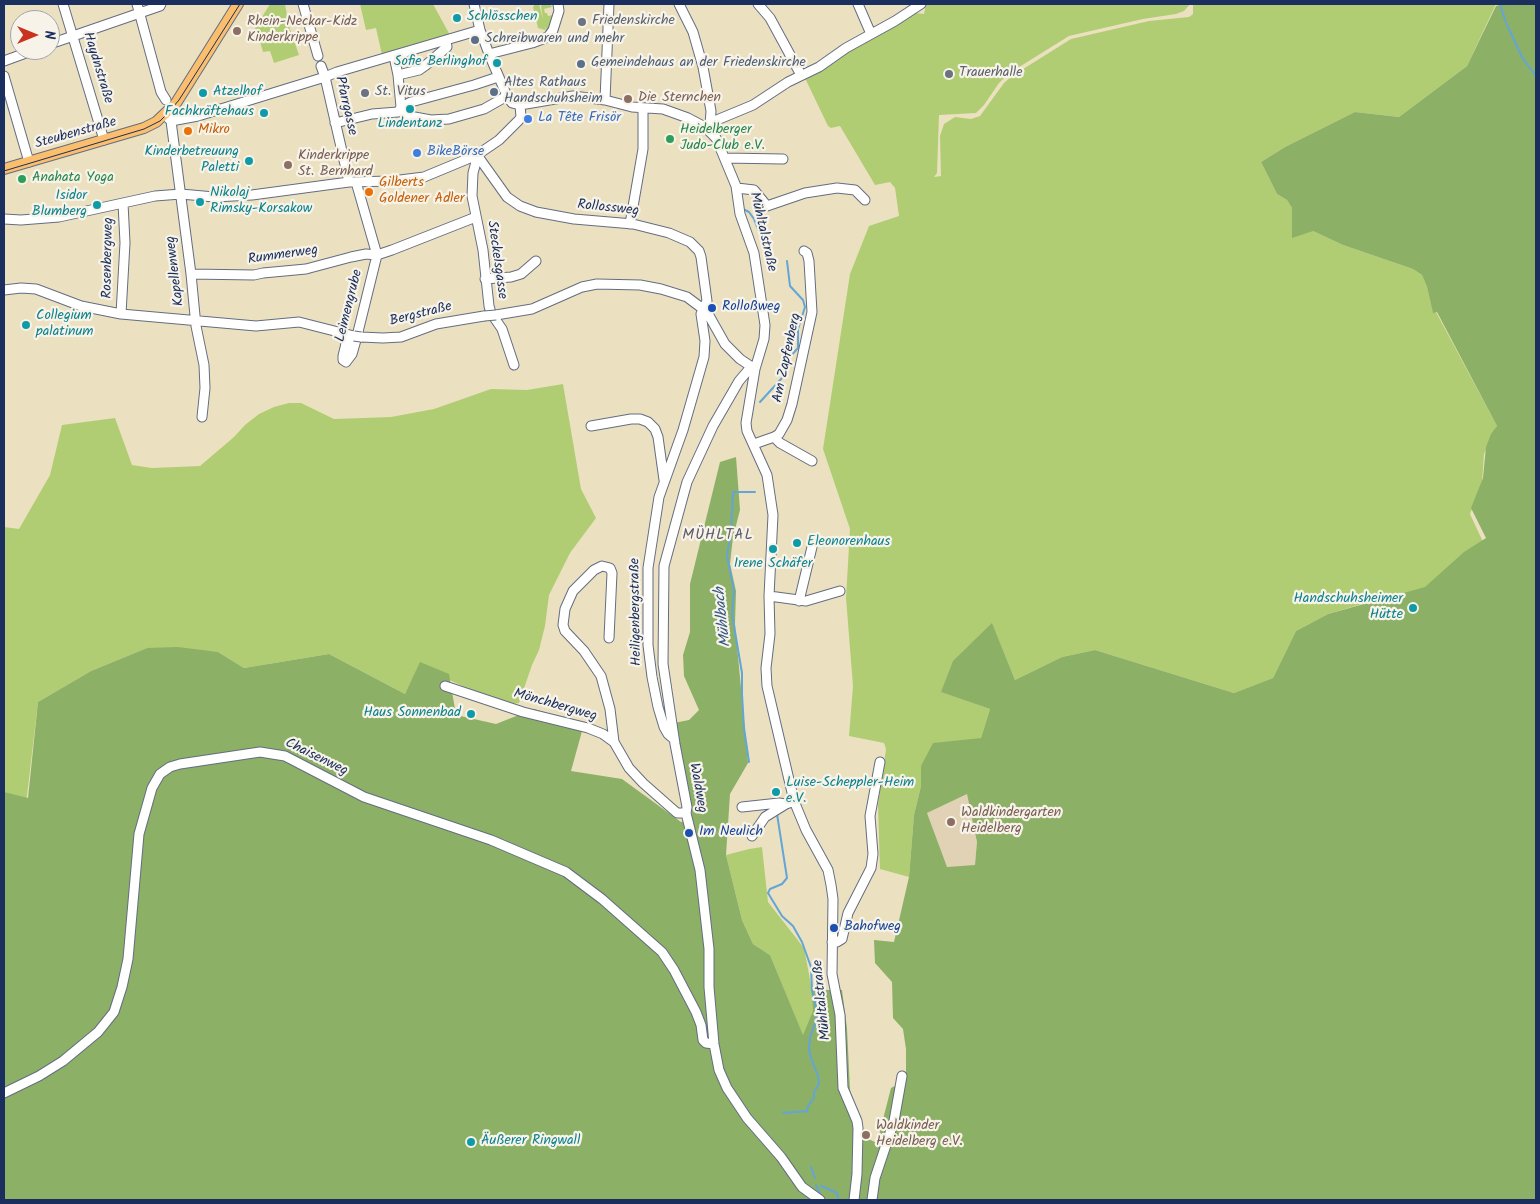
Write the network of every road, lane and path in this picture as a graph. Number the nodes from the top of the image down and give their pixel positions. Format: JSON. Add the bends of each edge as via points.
{"nodes":[{"id":1,"x":63,"y":4,"type":"edge"},
{"id":2,"x":161,"y":4,"type":"edge"},
{"id":3,"x":238,"y":4,"type":"edge"},
{"id":4,"x":303,"y":4,"type":"edge"},
{"id":5,"x":474,"y":4,"type":"edge"},
{"id":6,"x":608,"y":4,"type":"edge"},
{"id":7,"x":679,"y":4,"type":"edge"},
{"id":8,"x":758,"y":4,"type":"edge"},
{"id":9,"x":858,"y":4,"type":"edge"},
{"id":10,"x":921,"y":4,"type":"edge"},
{"id":11,"x":562,"y":5,"type":"edge"},
{"id":12,"x":139,"y":8,"type":"edge"},
{"id":13,"x":480,"y":30,"type":"junction"},
{"id":14,"x":870,"y":34,"type":"junction"},
{"id":15,"x":73,"y":36,"type":"junction"},
{"id":16,"x":60,"y":41,"type":"edge"},
{"id":17,"x":446,"y":41,"type":"junction"},
{"id":18,"x":489,"y":54,"type":"junction"},
{"id":19,"x":318,"y":56,"type":"dead end"},
{"id":20,"x":394,"y":56,"type":"junction"},
{"id":21,"x":321,"y":66,"type":"dead end"},
{"id":22,"x":801,"y":75,"type":"junction"},
{"id":23,"x":4,"y":76,"type":"edge"},
{"id":24,"x":398,"y":76,"type":"junction"},
{"id":25,"x":498,"y":76,"type":"junction"},
{"id":26,"x":325,"y":77,"type":"junction"},
{"id":27,"x":507,"y":96,"type":"junction"},
{"id":28,"x":166,"y":100,"type":"dead end"},
{"id":29,"x":605,"y":100,"type":"junction"},
{"id":30,"x":520,"y":106,"type":"junction"},
{"id":31,"x":401,"y":107,"type":"junction"},
{"id":32,"x":643,"y":108,"type":"junction"},
{"id":33,"x":168,"y":118,"type":"junction"},
{"id":34,"x":335,"y":123,"type":"junction"},
{"id":35,"x":710,"y":126,"type":"junction"},
{"id":36,"x":104,"y":140,"type":"junction"},
{"id":37,"x":477,"y":155,"type":"junction"},
{"id":38,"x":725,"y":158,"type":"junction"},
{"id":39,"x":783,"y":159,"type":"dead end"},
{"id":40,"x":28,"y":162,"type":"junction"},
{"id":41,"x":4,"y":169,"type":"edge"},
{"id":42,"x":353,"y":182,"type":"junction"},
{"id":43,"x":737,"y":188,"type":"junction"},
{"id":44,"x":181,"y":194,"type":"junction"},
{"id":45,"x":864,"y":200,"type":"dead end"},
{"id":46,"x":123,"y":203,"type":"junction"},
{"id":47,"x":476,"y":217,"type":"junction"},
{"id":48,"x":4,"y":219,"type":"edge"},
{"id":49,"x":630,"y":224,"type":"junction"},
{"id":50,"x":804,"y":251,"type":"dead end"},
{"id":51,"x":377,"y":255,"type":"junction"},
{"id":52,"x":536,"y":261,"type":"dead end"},
{"id":53,"x":191,"y":274,"type":"junction"},
{"id":54,"x":486,"y":279,"type":"junction"},
{"id":55,"x":4,"y":290,"type":"edge"},
{"id":56,"x":704,"y":309,"type":"junction"},
{"id":57,"x":121,"y":314,"type":"junction"},
{"id":58,"x":196,"y":320,"type":"junction"},
{"id":59,"x":354,"y":336,"type":"junction"},
{"id":60,"x":514,"y":365,"type":"dead end"},
{"id":61,"x":753,"y":368,"type":"junction"},
{"id":62,"x":741,"y":378,"type":"junction"},
{"id":63,"x":753,"y":386,"type":"junction"},
{"id":64,"x":202,"y":417,"type":"dead end"},
{"id":65,"x":591,"y":426,"type":"dead end"},
{"id":66,"x":774,"y":437,"type":"junction"},
{"id":67,"x":754,"y":444,"type":"junction"},
{"id":68,"x":812,"y":461,"type":"dead end"},
{"id":69,"x":664,"y":480,"type":"junction"},
{"id":70,"x":812,"y":547,"type":"dead end"},
{"id":71,"x":840,"y":591,"type":"dead end"},
{"id":72,"x":769,"y":596,"type":"junction"},
{"id":73,"x":799,"y":601,"type":"junction"},
{"id":74,"x":609,"y":638,"type":"dead end"},
{"id":75,"x":445,"y":686,"type":"dead end"},
{"id":76,"x":674,"y":739,"type":"junction"},
{"id":77,"x":614,"y":742,"type":"junction"},
{"id":78,"x":880,"y":762,"type":"dead end"},
{"id":79,"x":790,"y":803,"type":"junction"},
{"id":80,"x":742,"y":807,"type":"dead end"},
{"id":81,"x":686,"y":813,"type":"junction"},
{"id":82,"x":752,"y":836,"type":"dead end"},
{"id":83,"x":832,"y":942,"type":"junction"},
{"id":84,"x":714,"y":1044,"type":"junction"},
{"id":85,"x":902,"y":1076,"type":"dead end"},
{"id":86,"x":4,"y":1093,"type":"edge"},
{"id":87,"x":820,"y":1200,"type":"edge"},
{"id":88,"x":854,"y":1200,"type":"edge"},
{"id":89,"x":872,"y":1200,"type":"edge"}],
"edges":[{"from":1,"to":15,"type":"street","name":"Haydnstraße"},
{"from":2,"to":12,"type":"street"},
{"from":3,"to":33,"type":"main road","name":"Steubenstraße"},
{"from":4,"to":19,"type":"street"},
{"from":5,"to":13,"type":"street"},
{"from":6,"to":29,"type":"street"},
{"from":7,"to":35,"type":"street","via":[[693,32],[706,84]]},
{"from":8,"to":22,"type":"street","via":[[770,18]]},
{"from":9,"to":14,"type":"street"},
{"from":10,"to":14,"type":"street"},
{"from":11,"to":18,"type":"street","via":[[548,37]]},
{"from":12,"to":15,"type":"street"},
{"from":12,"to":28,"type":"street","via":[[161,92]]},
{"from":13,"to":17,"type":"street"},
{"from":13,"to":18,"type":"street"},
{"from":14,"to":22,"type":"street"},
{"from":15,"to":16,"type":"street"},
{"from":15,"to":36,"type":"street","name":"Haydnstraße"},
{"from":17,"to":20,"type":"street"},
{"from":17,"to":24,"type":"street","via":[[446,47],[426,65]]},
{"from":18,"to":25,"type":"street"},
{"from":20,"to":24,"type":"street"},
{"from":20,"to":26,"type":"street"},
{"from":21,"to":26,"type":"street","name":"Pfarrgasse"},
{"from":22,"to":35,"type":"street","via":[[746,109]]},
{"from":23,"to":40,"type":"street"},
{"from":24,"to":31,"type":"street"},
{"from":25,"to":27,"type":"street"},
{"from":25,"to":31,"type":"street"},
{"from":26,"to":33,"type":"street","via":[[198,116]]},
{"from":26,"to":34,"type":"street","name":"Pfarrgasse"},
{"from":27,"to":30,"type":"street"},
{"from":27,"to":31,"type":"street","via":[[484,109],[448,119],[408,116]]},
{"from":29,"to":30,"type":"street","name":"Mühltalstraße","via":[[573,96]]},
{"from":29,"to":32,"type":"street","name":"Mühltalstraße"},
{"from":30,"to":37,"type":"street","via":[[521,117],[516,125]]},
{"from":31,"to":34,"type":"street","via":[[398,112],[372,114]]},
{"from":32,"to":35,"type":"street","name":"Mühltalstraße","via":[[662,109]]},
{"from":32,"to":49,"type":"street","via":[[643,150]]},
{"from":33,"to":36,"type":"main road","name":"Steubenstraße"},
{"from":33,"to":44,"type":"street","name":"Kapellenweg"},
{"from":34,"to":42,"type":"street","name":"Pfarrgasse"},
{"from":35,"to":38,"type":"street","name":"Mühltalstraße"},
{"from":36,"to":40,"type":"main road","name":"Steubenstraße"},
{"from":37,"to":42,"type":"street","via":[[424,177],[392,182]]},
{"from":37,"to":47,"type":"street","name":"Steckelsgasse","via":[[472,185]]},
{"from":37,"to":49,"type":"street","name":"Rollossweg","via":[[507,196],[520,206],[574,220]]},
{"from":38,"to":39,"type":"street"},
{"from":38,"to":43,"type":"street","name":"Mühltalstraße"},
{"from":40,"to":41,"type":"main road","name":"Steubenstraße"},
{"from":42,"to":44,"type":"street","via":[[252,195],[214,197]]},
{"from":42,"to":51,"type":"street","name":"Pfarrgasse"},
{"from":43,"to":45,"type":"street","via":[[754,190],[767,206],[794,196],[837,188],[855,190]]},
{"from":43,"to":61,"type":"street","name":"Mühltalstraße","via":[[740,214],[754,253],[765,318],[764,339]]},
{"from":44,"to":46,"type":"street"},
{"from":44,"to":53,"type":"street","name":"Kapellenweg"},
{"from":46,"to":48,"type":"street","via":[[58,217]]},
{"from":46,"to":57,"type":"street","name":"Rosenbergweg","via":[[125,243]]},
{"from":47,"to":51,"type":"street","name":"Rummerweg"},
{"from":47,"to":54,"type":"street","name":"Steckelsgasse"},
{"from":49,"to":56,"type":"street","name":"Rollossweg","via":[[685,239],[695,246],[702,264],[707,301]]},
{"from":50,"to":66,"type":"street","name":"Am Zapfenberg","via":[[808,253],[812,320],[790,412],[781,431]]},
{"from":51,"to":53,"type":"street","name":"Rummerweg","via":[[366,254],[306,269],[254,275]]},
{"from":51,"to":59,"type":"street","name":"Leimengrube","via":[[356,340],[348,361],[344,362]]},
{"from":52,"to":54,"type":"street","via":[[521,274]]},
{"from":53,"to":58,"type":"street","name":"Kapellenweg"},
{"from":54,"to":60,"type":"street","name":"Steckelsgasse","via":[[490,310],[502,330]]},
{"from":55,"to":57,"type":"street","name":"Bergstraße","via":[[36,289],[81,306]]},
{"from":56,"to":59,"type":"street","name":"Bergstraße","bridge":true,"via":[[673,292],[645,286],[597,284],[519,312],[436,324],[401,337]]},
{"from":56,"to":61,"type":"street","name":"Bergstraße","via":[[725,344]]},
{"from":56,"to":69,"type":"street","name":"Rollossweg","via":[[701,314],[704,357],[683,430]]},
{"from":57,"to":58,"type":"street","name":"Bergstraße"},
{"from":58,"to":59,"type":"street","name":"Bergstraße","via":[[256,326],[299,322]]},
{"from":58,"to":64,"type":"street","name":"Kapellenweg","via":[[204,371]]},
{"from":61,"to":62,"type":"street","name":"Waldweg"},
{"from":61,"to":63,"type":"street","name":"Mühltalstraße"},
{"from":62,"to":63,"type":"street"},
{"from":62,"to":76,"type":"street","name":"Waldweg","via":[[704,442],[687,482],[664,566],[663,664]]},
{"from":63,"to":67,"type":"street","name":"Mühltalstraße","via":[[746,423]]},
{"from":65,"to":69,"type":"street","name":"Heiligenbergstraße","via":[[631,419],[648,422],[658,437]]},
{"from":66,"to":67,"type":"street"},
{"from":66,"to":68,"type":"street"},
{"from":67,"to":72,"type":"street","name":"Mühltalstraße","via":[[769,483],[773,515]]},
{"from":69,"to":76,"type":"street","name":"Heiligenbergstraße","via":[[648,568],[648,645],[660,717],[666,732]]},
{"from":70,"to":73,"type":"street"},
{"from":71,"to":73,"type":"street"},
{"from":72,"to":73,"type":"street"},
{"from":72,"to":79,"type":"street","name":"Mühltalstraße","via":[[767,686]]},
{"from":74,"to":77,"type":"street","via":[[612,573],[610,568],[602,566],[573,591],[565,609],[563,625],[601,676]]},
{"from":75,"to":77,"type":"street","name":"Mönchbergweg","via":[[523,712],[594,730]]},
{"from":76,"to":81,"type":"street","name":"Waldweg"},
{"from":77,"to":81,"type":"street","via":[[639,780],[675,812]]},
{"from":78,"to":83,"type":"street","via":[[870,816],[871,868],[848,913],[842,938]]},
{"from":79,"to":80,"type":"street"},
{"from":79,"to":82,"type":"street","via":[[762,819]]},
{"from":79,"to":83,"type":"street","name":"Mühltalstraße","via":[[828,870],[833,899]]},
{"from":81,"to":84,"type":"street","name":"Waldweg","via":[[701,877]]},
{"from":83,"to":88,"type":"street","name":"Mühltalstraße","via":[[843,1088],[858,1128]]},
{"from":84,"to":86,"type":"street","name":"Chaisenweg","via":[[703,1040],[692,1003],[662,952],[566,872],[490,840],[364,797],[285,756],[260,752],[180,764],[160,774],[152,788],[139,834],[128,959],[114,1012],[98,1032],[63,1061]]},
{"from":84,"to":87,"type":"street","name":"Waldweg","via":[[721,1075],[741,1110],[799,1184]]},
{"from":85,"to":89,"type":"street","via":[[894,1121]]}]}
